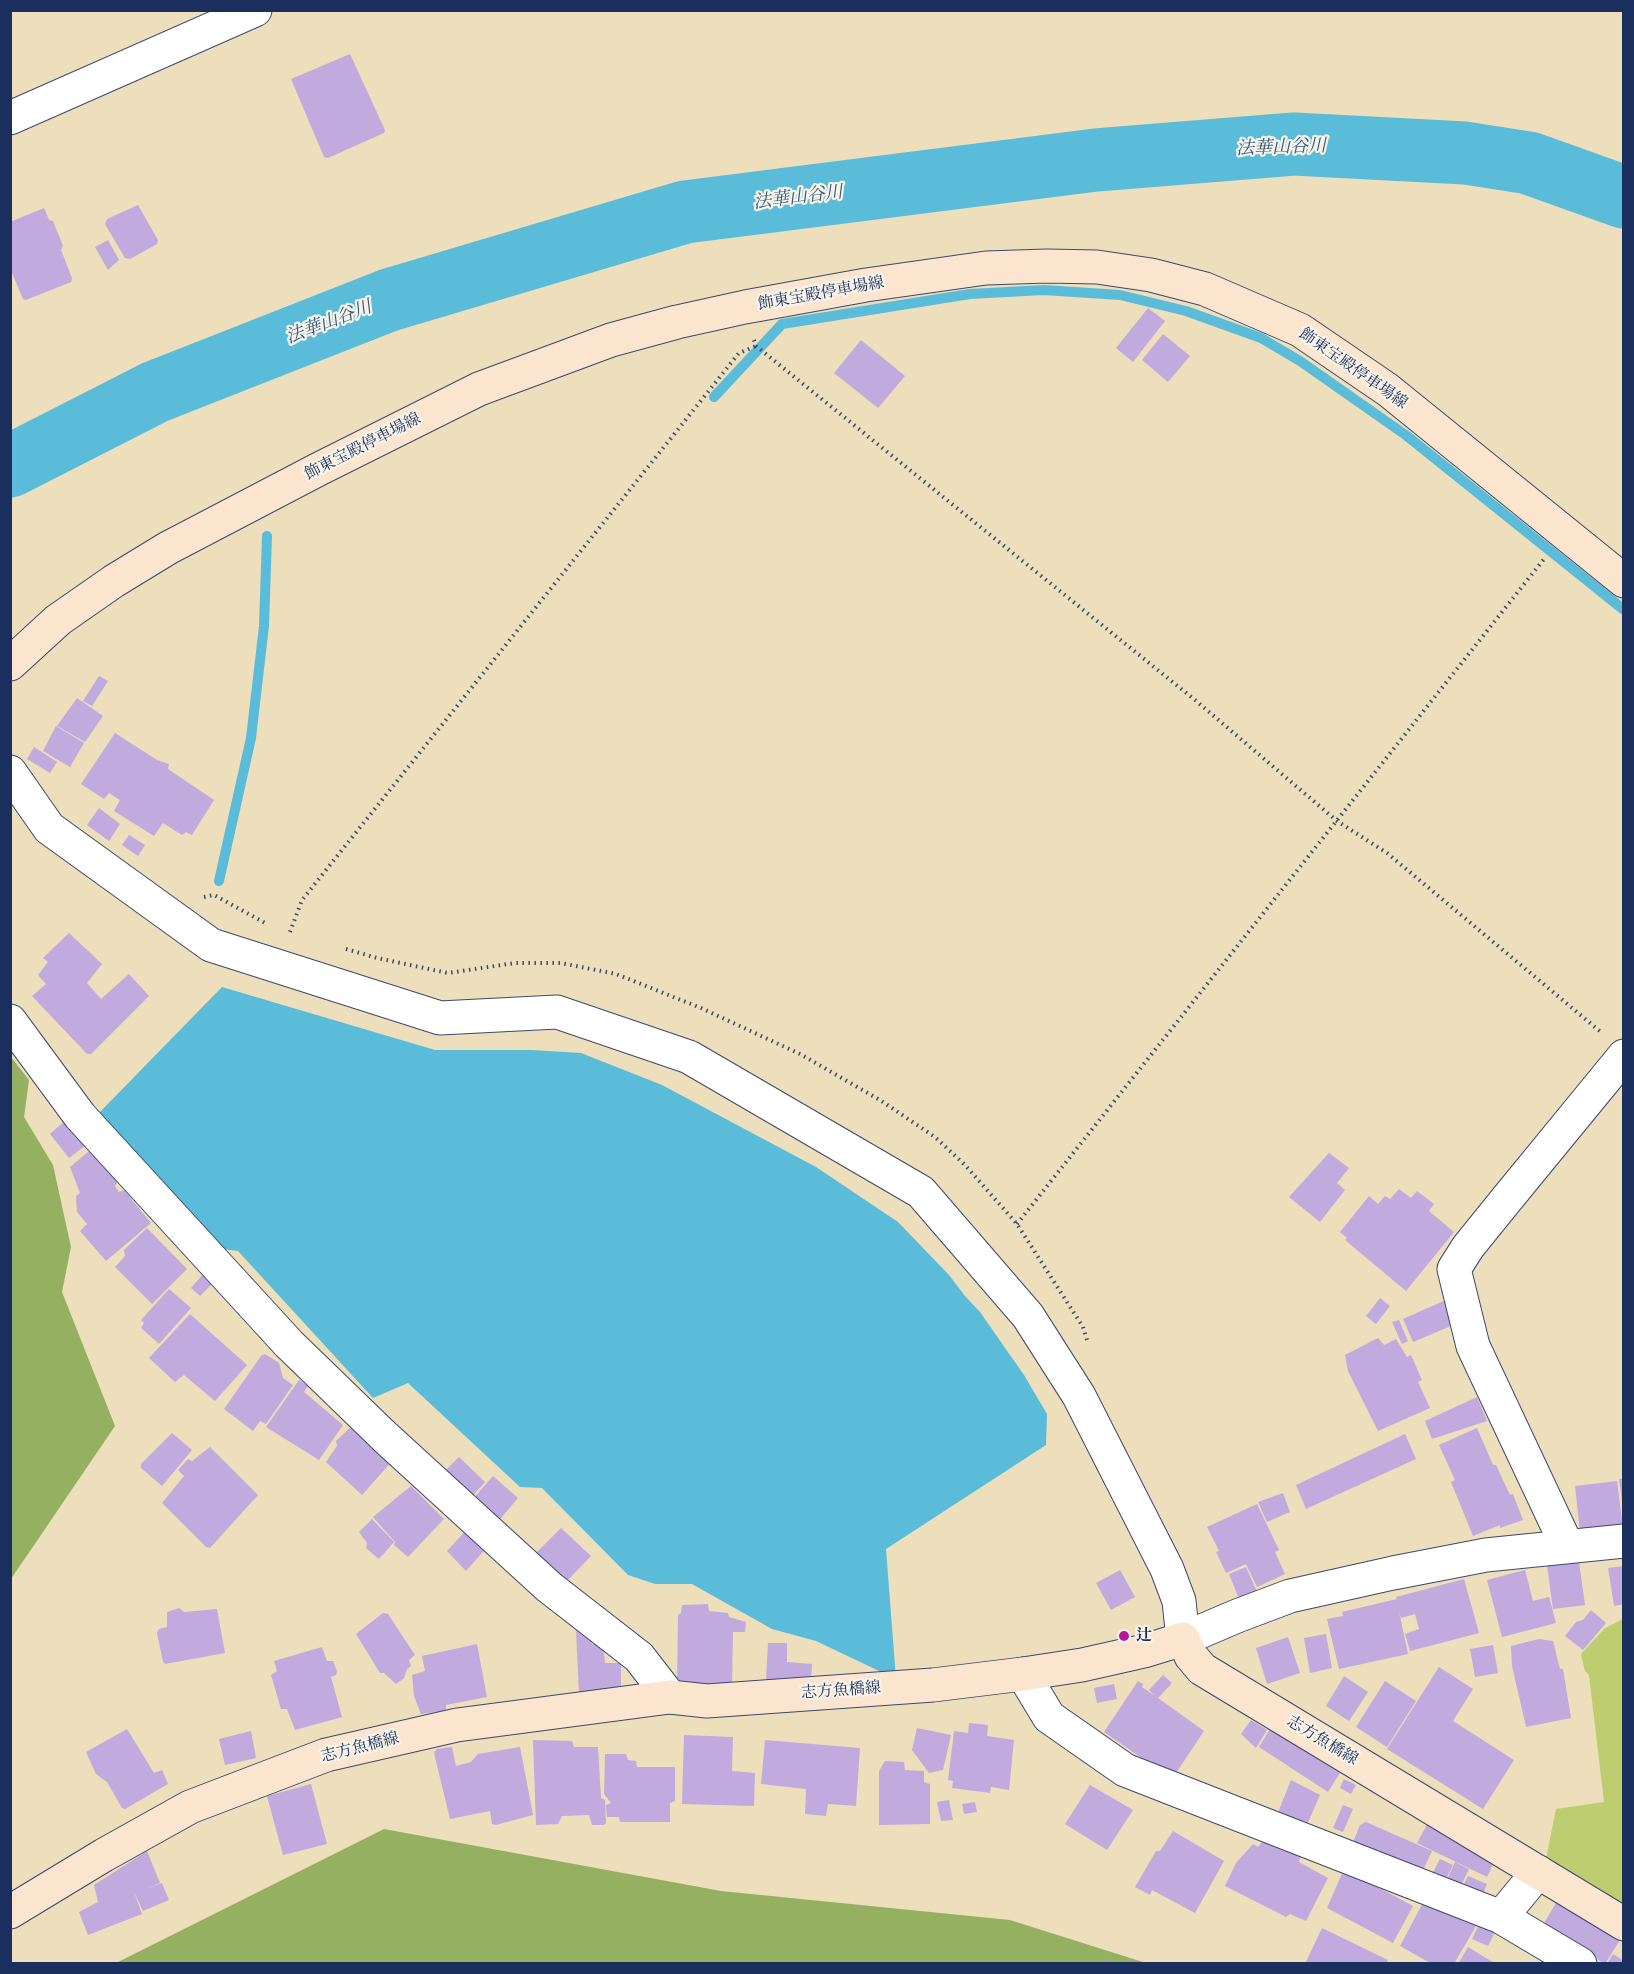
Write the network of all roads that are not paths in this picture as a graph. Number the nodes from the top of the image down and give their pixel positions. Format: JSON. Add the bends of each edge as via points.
{"nodes":[{"id":1,"x":255,"y":10,"type":"edge"},
{"id":2,"x":10,"y":118,"type":"edge"},
{"id":3,"x":1623,"y":581,"type":"edge"},
{"id":4,"x":10,"y":664,"type":"edge"},
{"id":5,"x":10,"y":772,"type":"edge"},
{"id":6,"x":10,"y":1021,"type":"edge"},
{"id":7,"x":1615,"y":1046,"type":"edge"},
{"id":8,"x":1623,"y":1540,"type":"edge"},
{"id":9,"x":1567,"y":1546,"type":"junction"},
{"id":10,"x":1183,"y":1639,"type":"junction"},
{"id":11,"x":1023,"y":1674,"type":"junction"},
{"id":12,"x":670,"y":1697,"type":"junction"},
{"id":13,"x":1538,"y":1872,"type":"junction"},
{"id":14,"x":10,"y":1912,"type":"edge"},
{"id":15,"x":1501,"y":1917,"type":"junction"},
{"id":16,"x":1623,"y":1924,"type":"edge"},
{"id":17,"x":1580,"y":1964,"type":"edge"}],
"edges":[{"from":1,"to":2,"type":"street"},
{"from":3,"to":4,"type":"main road","name":"飾東宝殿停車場線","via":[[1388,390],[1300,330],[1205,289],[1151,275],[1096,267],[986,268],[745,307],[611,340],[479,388],[168,548],[58,620]]},
{"from":5,"to":10,"type":"street","via":[[49,828],[211,945],[440,1018],[557,1012],[689,1057],[921,1192],[1028,1316],[1079,1395],[1167,1569],[1179,1601]]},
{"from":6,"to":12,"type":"street","via":[[80,1116],[289,1344],[549,1587],[639,1657]]},
{"from":7,"to":9,"type":"street","via":[[1454,1269],[1473,1346]]},
{"from":8,"to":9,"type":"street"},
{"from":9,"to":10,"type":"street","via":[[1485,1555],[1290,1596]]},
{"from":10,"to":11,"type":"main road","name":"志方魚橋線","via":[[1082,1665]]},
{"from":10,"to":13,"type":"main road","name":"志方魚橋線","via":[[1202,1669]]},
{"from":11,"to":12,"type":"main road","name":"志方魚橋線","via":[[707,1701]]},
{"from":11,"to":15,"type":"street","via":[[1049,1717],[1125,1770]]},
{"from":12,"to":14,"type":"main road","name":"志方魚橋線","via":[[457,1725],[326,1755],[190,1807]]},
{"from":13,"to":15,"type":"street"},
{"from":13,"to":16,"type":"main road","name":"志方魚橋線"},
{"from":15,"to":17,"type":"street"}]}
